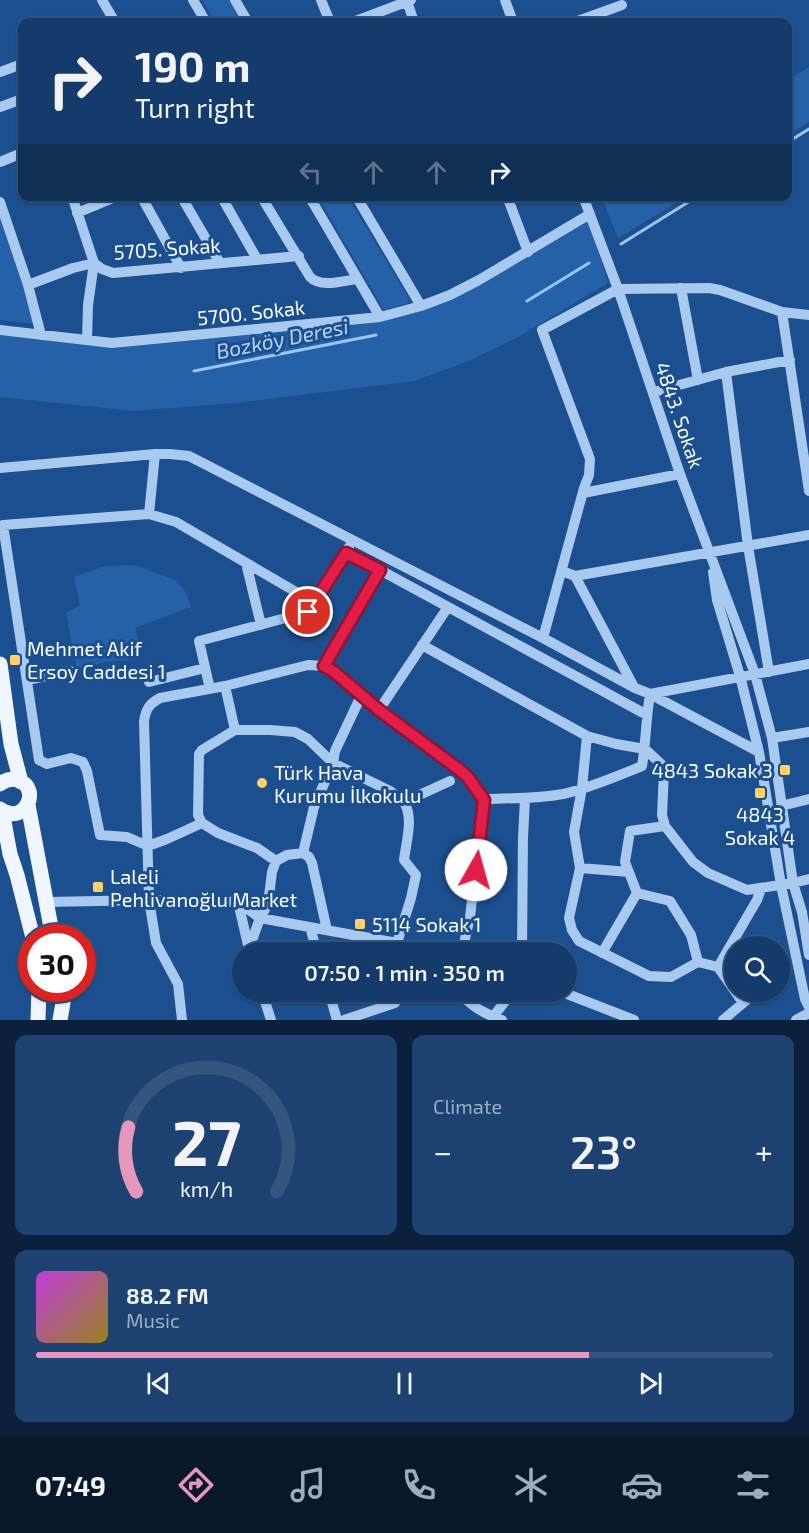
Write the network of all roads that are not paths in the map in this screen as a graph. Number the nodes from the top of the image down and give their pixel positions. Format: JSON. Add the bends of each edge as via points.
{"nodes":[{"id":1,"x":102,"y":0,"type":"edge"},
{"id":2,"x":193,"y":0,"type":"edge"},
{"id":3,"x":235,"y":0,"type":"edge"},
{"id":4,"x":321,"y":0,"type":"edge"},
{"id":5,"x":505,"y":0,"type":"edge"},
{"id":6,"x":409,"y":1,"type":"edge"},
{"id":7,"x":622,"y":5,"type":"dead end"},
{"id":8,"x":113,"y":18,"type":"edge"},
{"id":9,"x":204,"y":18,"type":"edge"},
{"id":10,"x":246,"y":18,"type":"edge"},
{"id":11,"x":328,"y":18,"type":"edge"},
{"id":12,"x":364,"y":18,"type":"edge"},
{"id":13,"x":413,"y":18,"type":"edge"},
{"id":14,"x":512,"y":18,"type":"edge"},
{"id":15,"x":586,"y":18,"type":"edge"},
{"id":16,"x":18,"y":65,"type":"edge"},
{"id":17,"x":0,"y":72,"type":"edge"},
{"id":18,"x":18,"y":100,"type":"edge"},
{"id":19,"x":0,"y":107,"type":"edge"},
{"id":20,"x":18,"y":155,"type":"edge"},
{"id":21,"x":0,"y":162,"type":"edge"},
{"id":22,"x":73,"y":201,"type":"edge"},
{"id":23,"x":106,"y":201,"type":"edge"},
{"id":24,"x":144,"y":201,"type":"edge"},
{"id":25,"x":184,"y":201,"type":"edge"},
{"id":26,"x":224,"y":201,"type":"edge"},
{"id":27,"x":264,"y":201,"type":"edge"},
{"id":28,"x":312,"y":201,"type":"edge"},
{"id":29,"x":359,"y":201,"type":"edge"},
{"id":30,"x":509,"y":201,"type":"edge"},
{"id":31,"x":585,"y":201,"type":"edge"},
{"id":32,"x":0,"y":202,"type":"edge"},
{"id":33,"x":77,"y":213,"type":"junction"},
{"id":34,"x":590,"y":214,"type":"junction"},
{"id":35,"x":528,"y":252,"type":"junction"},
{"id":36,"x":298,"y":256,"type":"junction"},
{"id":37,"x":257,"y":259,"type":"junction"},
{"id":38,"x":94,"y":263,"type":"junction"},
{"id":39,"x":220,"y":263,"type":"junction"},
{"id":40,"x":181,"y":268,"type":"junction"},
{"id":41,"x":357,"y":279,"type":"junction"},
{"id":42,"x":28,"y":285,"type":"junction"},
{"id":43,"x":681,"y":288,"type":"junction"},
{"id":44,"x":618,"y":289,"type":"junction"},
{"id":45,"x":421,"y":306,"type":"junction"},
{"id":46,"x":782,"y":312,"type":"junction"},
{"id":47,"x":809,"y":315,"type":"edge"},
{"id":48,"x":380,"y":317,"type":"junction"},
{"id":49,"x":0,"y":330,"type":"edge"},
{"id":50,"x":41,"y":335,"type":"junction"},
{"id":51,"x":87,"y":340,"type":"junction"},
{"id":52,"x":790,"y":360,"type":"junction"},
{"id":53,"x":726,"y":372,"type":"junction"},
{"id":54,"x":698,"y":380,"type":"junction"},
{"id":55,"x":654,"y":392,"type":"junction"},
{"id":56,"x":803,"y":412,"type":"edge"},
{"id":57,"x":155,"y":454,"type":"junction"},
{"id":58,"x":0,"y":468,"type":"edge"},
{"id":59,"x":680,"y":474,"type":"junction"},
{"id":60,"x":809,"y":491,"type":"edge"},
{"id":61,"x":583,"y":493,"type":"junction"},
{"id":62,"x":149,"y":514,"type":"junction"},
{"id":63,"x":809,"y":535,"type":"edge"},
{"id":64,"x":352,"y":541,"type":"junction"},
{"id":65,"x":748,"y":546,"type":"junction"},
{"id":66,"x":710,"y":551,"type":"junction"},
{"id":67,"x":346,"y":553,"type":"junction"},
{"id":68,"x":246,"y":562,"type":"junction"},
{"id":69,"x":380,"y":570,"type":"junction"},
{"id":70,"x":562,"y":571,"type":"junction"},
{"id":71,"x":575,"y":576,"type":"junction"},
{"id":72,"x":315,"y":603,"type":"junction"},
{"id":73,"x":448,"y":607,"type":"junction"},
{"id":74,"x":261,"y":625,"type":"junction"},
{"id":75,"x":543,"y":638,"type":"junction"},
{"id":76,"x":422,"y":645,"type":"junction"},
{"id":77,"x":0,"y":664,"type":"edge"},
{"id":78,"x":809,"y":664,"type":"edge"},
{"id":79,"x":324,"y":666,"type":"junction"},
{"id":80,"x":205,"y":668,"type":"junction"},
{"id":81,"x":70,"y":672,"type":"dead end"},
{"id":82,"x":769,"y":672,"type":"junction"},
{"id":83,"x":756,"y":674,"type":"junction"},
{"id":84,"x":740,"y":676,"type":"junction"},
{"id":85,"x":27,"y":680,"type":"junction"},
{"id":86,"x":149,"y":682,"type":"dead end"},
{"id":87,"x":225,"y":686,"type":"junction"},
{"id":88,"x":635,"y":688,"type":"junction"},
{"id":89,"x":210,"y":689,"type":"junction"},
{"id":90,"x":650,"y":694,"type":"junction"},
{"id":91,"x":362,"y":696,"type":"junction"},
{"id":92,"x":379,"y":710,"type":"junction"},
{"id":93,"x":647,"y":715,"type":"junction"},
{"id":94,"x":235,"y":730,"type":"junction"},
{"id":95,"x":809,"y":732,"type":"edge"},
{"id":96,"x":587,"y":736,"type":"junction"},
{"id":97,"x":772,"y":738,"type":"junction"},
{"id":98,"x":645,"y":749,"type":"junction"},
{"id":99,"x":759,"y":752,"type":"junction"},
{"id":100,"x":333,"y":763,"type":"junction"},
{"id":101,"x":450,"y":781,"type":"dead end"},
{"id":102,"x":21,"y":782,"type":"junction"},
{"id":103,"x":0,"y":784,"type":"edge"},
{"id":104,"x":582,"y":788,"type":"junction"},
{"id":105,"x":525,"y":799,"type":"junction"},
{"id":106,"x":809,"y":799,"type":"edge"},
{"id":107,"x":484,"y":800,"type":"junction"},
{"id":108,"x":404,"y":802,"type":"junction"},
{"id":109,"x":28,"y":805,"type":"junction"},
{"id":110,"x":781,"y":806,"type":"junction"},
{"id":111,"x":1,"y":809,"type":"edge"},
{"id":112,"x":202,"y":823,"type":"junction"},
{"id":113,"x":665,"y":826,"type":"junction"},
{"id":114,"x":148,"y":846,"type":"junction"},
{"id":115,"x":5,"y":850,"type":"edge"},
{"id":116,"x":303,"y":853,"type":"junction"},
{"id":117,"x":276,"y":861,"type":"junction"},
{"id":118,"x":580,"y":868,"type":"junction"},
{"id":119,"x":629,"y":872,"type":"junction"},
{"id":120,"x":809,"y":879,"type":"edge"},
{"id":121,"x":793,"y":883,"type":"junction"},
{"id":122,"x":781,"y":885,"type":"junction"},
{"id":123,"x":761,"y":889,"type":"junction"},
{"id":124,"x":638,"y":893,"type":"junction"},
{"id":125,"x":148,"y":900,"type":"junction"},
{"id":126,"x":46,"y":902,"type":"junction"},
{"id":127,"x":238,"y":902,"type":"junction"},
{"id":128,"x":805,"y":912,"type":"edge"},
{"id":129,"x":260,"y":918,"type":"junction"},
{"id":130,"x":29,"y":924,"type":"edge"},
{"id":131,"x":51,"y":924,"type":"edge"},
{"id":132,"x":310,"y":927,"type":"junction"},
{"id":133,"x":327,"y":930,"type":"junction"},
{"id":134,"x":247,"y":942,"type":"edge"},
{"id":135,"x":252,"y":942,"type":"edge"},
{"id":136,"x":314,"y":942,"type":"edge"},
{"id":137,"x":392,"y":942,"type":"edge"},
{"id":138,"x":397,"y":942,"type":"edge"},
{"id":139,"x":464,"y":942,"type":"edge"},
{"id":140,"x":522,"y":942,"type":"edge"},
{"id":141,"x":602,"y":953,"type":"junction"},
{"id":142,"x":809,"y":955,"type":"edge"},
{"id":143,"x":698,"y":962,"type":"junction"},
{"id":144,"x":718,"y":967,"type":"junction"},
{"id":145,"x":577,"y":998,"type":"edge"},
{"id":146,"x":39,"y":1002,"type":"edge"},
{"id":147,"x":63,"y":1002,"type":"edge"},
{"id":148,"x":265,"y":1002,"type":"edge"},
{"id":149,"x":332,"y":1002,"type":"edge"},
{"id":150,"x":471,"y":1002,"type":"edge"},
{"id":151,"x":507,"y":1002,"type":"edge"},
{"id":152,"x":395,"y":1003,"type":"dead end"},
{"id":153,"x":743,"y":1003,"type":"joint"},
{"id":154,"x":809,"y":1007,"type":"edge"},
{"id":155,"x":809,"y":1013,"type":"edge"},
{"id":156,"x":498,"y":1018,"type":"edge"},
{"id":157,"x":38,"y":1020,"type":"edge"},
{"id":158,"x":60,"y":1020,"type":"edge"},
{"id":159,"x":182,"y":1020,"type":"edge"},
{"id":160,"x":271,"y":1020,"type":"edge"},
{"id":161,"x":337,"y":1020,"type":"edge"},
{"id":162,"x":344,"y":1020,"type":"edge"},
{"id":163,"x":634,"y":1020,"type":"edge"},
{"id":164,"x":723,"y":1020,"type":"edge"},
{"id":165,"x":796,"y":1020,"type":"edge"}],
"edges":[{"from":1,"to":8,"type":"street"},
{"from":2,"to":9,"type":"street"},
{"from":3,"to":10,"type":"street"},
{"from":4,"to":11,"type":"street"},
{"from":5,"to":14,"type":"street"},
{"from":6,"to":12,"type":"street"},
{"from":6,"to":13,"type":"street"},
{"from":7,"to":15,"type":"street"},
{"from":16,"to":17,"type":"street"},
{"from":18,"to":19,"type":"street"},
{"from":20,"to":21,"type":"street"},
{"from":22,"to":33,"type":"street","name":"5705. Sokak"},
{"from":23,"to":33,"type":"street"},
{"from":24,"to":40,"type":"street"},
{"from":25,"to":39,"type":"street"},
{"from":26,"to":37,"type":"street"},
{"from":27,"to":36,"type":"street"},
{"from":28,"to":41,"type":"street"},
{"from":29,"to":45,"type":"street"},
{"from":30,"to":35,"type":"street"},
{"from":31,"to":34,"type":"street","name":"4843. Sokak"},
{"from":32,"to":42,"type":"street"},
{"from":33,"to":38,"type":"street","name":"5705. Sokak"},
{"from":34,"to":35,"type":"street","name":"5700. Sokak"},
{"from":34,"to":44,"type":"street","name":"4843. Sokak"},
{"from":35,"to":45,"type":"street","name":"5700. Sokak","via":[[450,295]]},
{"from":36,"to":37,"type":"street","name":"5705. Sokak"},
{"from":36,"to":41,"type":"street","via":[[314,281]]},
{"from":37,"to":39,"type":"street","name":"5705. Sokak"},
{"from":38,"to":40,"type":"street","name":"5705. Sokak","via":[[112,273]]},
{"from":38,"to":42,"type":"street"},
{"from":38,"to":51,"type":"street"},
{"from":39,"to":40,"type":"street","name":"5705. Sokak"},
{"from":41,"to":48,"type":"street"},
{"from":42,"to":50,"type":"street"},
{"from":43,"to":44,"type":"street"},
{"from":43,"to":46,"type":"street","via":[[720,290]]},
{"from":43,"to":54,"type":"street"},
{"from":44,"to":55,"type":"street","name":"4843. Sokak"},
{"from":44,"to":61,"type":"street","via":[[542,330],[590,459]]},
{"from":45,"to":48,"type":"street","name":"5700. Sokak"},
{"from":46,"to":47,"type":"street"},
{"from":46,"to":52,"type":"street"},
{"from":48,"to":51,"type":"street","name":"5700. Sokak","via":[[112,343]]},
{"from":49,"to":50,"type":"street","name":"5700. Sokak"},
{"from":50,"to":51,"type":"street","name":"5700. Sokak"},
{"from":52,"to":53,"type":"street"},
{"from":52,"to":56,"type":"street"},
{"from":53,"to":54,"type":"street"},
{"from":53,"to":65,"type":"street"},
{"from":54,"to":55,"type":"street"},
{"from":55,"to":59,"type":"street","name":"4843. Sokak"},
{"from":56,"to":60,"type":"street"},
{"from":57,"to":58,"type":"street"},
{"from":57,"to":62,"type":"street"},
{"from":57,"to":64,"type":"street","via":[[189,456]]},
{"from":59,"to":61,"type":"street"},
{"from":59,"to":66,"type":"street","name":"4843. Sokak"},
{"from":61,"to":70,"type":"street"},
{"from":62,"to":68,"type":"street","via":[[176,522]]},
{"from":62,"to":85,"type":"street","via":[[3,525]]},
{"from":63,"to":65,"type":"street"},
{"from":64,"to":67,"type":"street"},
{"from":64,"to":75,"type":"street"},
{"from":65,"to":66,"type":"street"},
{"from":65,"to":82,"type":"street"},
{"from":66,"to":71,"type":"street"},
{"from":66,"to":83,"type":"street"},
{"from":66,"to":84,"type":"street","via":[[717,600]]},
{"from":67,"to":69,"type":"street"},
{"from":67,"to":72,"type":"street"},
{"from":68,"to":72,"type":"street"},
{"from":68,"to":74,"type":"street"},
{"from":69,"to":73,"type":"street"},
{"from":69,"to":79,"type":"street"},
{"from":70,"to":71,"type":"street"},
{"from":70,"to":75,"type":"street"},
{"from":71,"to":88,"type":"street"},
{"from":72,"to":74,"type":"street","via":[[308,612]]},
{"from":73,"to":76,"type":"street"},
{"from":73,"to":93,"type":"street"},
{"from":74,"to":80,"type":"street","via":[[199,641]]},
{"from":75,"to":88,"type":"street"},
{"from":76,"to":92,"type":"street"},
{"from":76,"to":96,"type":"street"},
{"from":77,"to":102,"type":"main road","via":[[11,744]]},
{"from":78,"to":82,"type":"street"},
{"from":79,"to":87,"type":"street","via":[[308,665]]},
{"from":79,"to":91,"type":"street"},
{"from":80,"to":86,"type":"street"},
{"from":80,"to":89,"type":"street"},
{"from":81,"to":85,"type":"street"},
{"from":82,"to":83,"type":"street"},
{"from":83,"to":84,"type":"street"},
{"from":83,"to":97,"type":"street"},
{"from":84,"to":90,"type":"street"},
{"from":84,"to":99,"type":"street"},
{"from":85,"to":114,"type":"street","via":[[39,760],[47,764],[71,758],[83,762],[99,835],[127,837]]},
{"from":87,"to":89,"type":"street"},
{"from":87,"to":94,"type":"street"},
{"from":88,"to":90,"type":"street"},
{"from":89,"to":114,"type":"street","via":[[160,698],[146,710]]},
{"from":90,"to":93,"type":"street"},
{"from":90,"to":99,"type":"street"},
{"from":91,"to":92,"type":"street"},
{"from":91,"to":100,"type":"street"},
{"from":92,"to":107,"type":"street","via":[[467,776]]},
{"from":93,"to":98,"type":"street"},
{"from":94,"to":100,"type":"street","via":[[295,732],[308,738]]},
{"from":94,"to":112,"type":"street","via":[[200,754],[198,814]]},
{"from":95,"to":97,"type":"street"},
{"from":96,"to":98,"type":"street"},
{"from":96,"to":104,"type":"street"},
{"from":97,"to":110,"type":"street"},
{"from":98,"to":104,"type":"street","via":[[642,766]]},
{"from":98,"to":113,"type":"street","via":[[664,771]]},
{"from":99,"to":122,"type":"street"},
{"from":100,"to":108,"type":"street"},
{"from":100,"to":116,"type":"street","via":[[314,807]]},
{"from":101,"to":108,"type":"street"},
{"from":102,"to":103,"type":"main road","via":[[11,779]]},
{"from":102,"to":109,"type":"main road","via":[[30,794]]},
{"from":104,"to":105,"type":"street"},
{"from":104,"to":118,"type":"street","via":[[574,832]]},
{"from":105,"to":107,"type":"street"},
{"from":105,"to":140,"type":"street"},
{"from":106,"to":110,"type":"street"},
{"from":107,"to":139,"type":"street"},
{"from":108,"to":138,"type":"street","via":[[409,818],[404,860],[416,875]]},
{"from":109,"to":111,"type":"main road","via":[[11,814]]},
{"from":109,"to":126,"type":"main road"},
{"from":110,"to":121,"type":"street"},
{"from":111,"to":115,"type":"main road"},
{"from":112,"to":114,"type":"street"},
{"from":112,"to":117,"type":"street"},
{"from":113,"to":119,"type":"street","via":[[630,831],[625,862]]},
{"from":113,"to":123,"type":"street","via":[[693,862],[708,873],[747,890]]},
{"from":114,"to":125,"type":"street"},
{"from":115,"to":130,"type":"main road","via":[[17,875]]},
{"from":116,"to":117,"type":"street"},
{"from":116,"to":133,"type":"street","via":[[312,863]]},
{"from":117,"to":129,"type":"street","via":[[268,904]]},
{"from":118,"to":119,"type":"street"},
{"from":118,"to":141,"type":"street","via":[[569,918],[572,930],[579,940]]},
{"from":119,"to":124,"type":"street"},
{"from":120,"to":121,"type":"street"},
{"from":121,"to":122,"type":"street"},
{"from":121,"to":128,"type":"street"},
{"from":122,"to":123,"type":"street"},
{"from":122,"to":154,"type":"street","via":[[804,999]]},
{"from":123,"to":144,"type":"street"},
{"from":124,"to":141,"type":"street"},
{"from":124,"to":143,"type":"street","via":[[670,901],[691,935]]},
{"from":125,"to":126,"type":"street"},
{"from":125,"to":127,"type":"street"},
{"from":125,"to":159,"type":"street","via":[[156,944],[178,984]]},
{"from":126,"to":131,"type":"main road"},
{"from":127,"to":129,"type":"street"},
{"from":127,"to":134,"type":"street"},
{"from":128,"to":142,"type":"street"},
{"from":129,"to":132,"type":"street"},
{"from":129,"to":135,"type":"street"},
{"from":132,"to":133,"type":"street"},
{"from":132,"to":136,"type":"street"},
{"from":133,"to":137,"type":"street"},
{"from":141,"to":143,"type":"street","via":[[649,976],[671,977]]},
{"from":143,"to":144,"type":"street"},
{"from":144,"to":153,"type":"street"},
{"from":145,"to":163,"type":"street"},
{"from":146,"to":157,"type":"main road"},
{"from":147,"to":158,"type":"main road"},
{"from":148,"to":160,"type":"street"},
{"from":149,"to":161,"type":"street"},
{"from":150,"to":156,"type":"street"},
{"from":151,"to":156,"type":"street"},
{"from":152,"to":162,"type":"street"},
{"from":153,"to":164,"type":"street"},
{"from":155,"to":165,"type":"street"}]}
